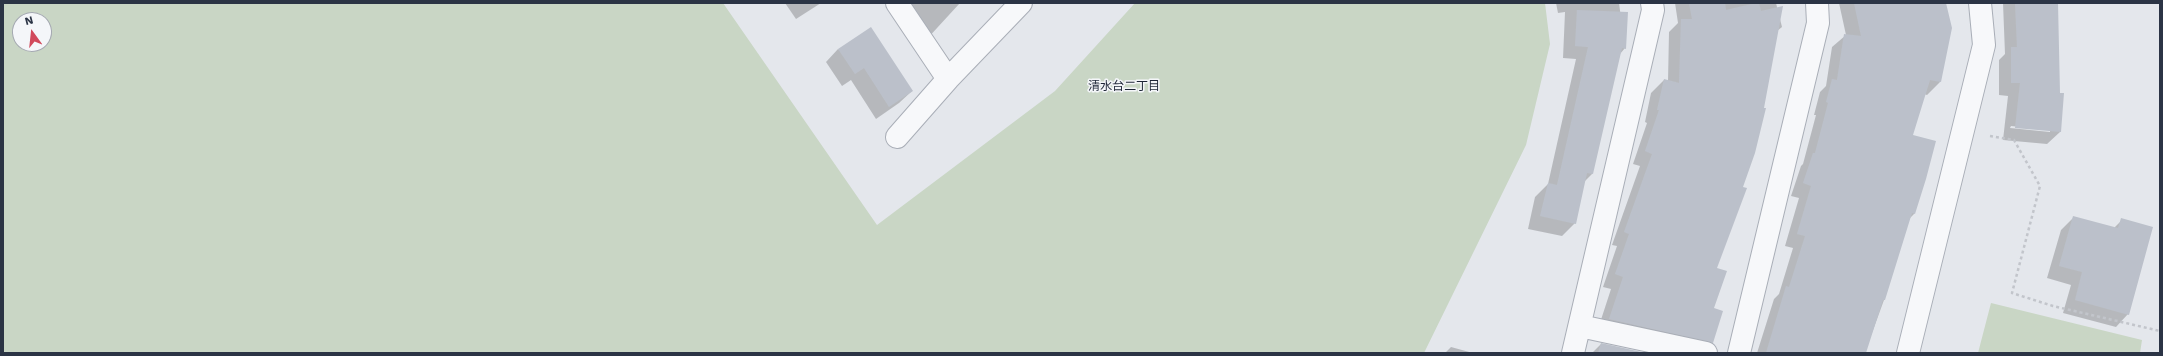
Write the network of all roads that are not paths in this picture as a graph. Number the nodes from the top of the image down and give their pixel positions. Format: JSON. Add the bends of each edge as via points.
{"nodes":[{"id":1,"x":897,"y":3,"type":"edge"},
{"id":2,"x":1021,"y":3,"type":"edge"},
{"id":3,"x":1652,"y":3,"type":"edge"},
{"id":4,"x":1817,"y":3,"type":"edge"},
{"id":5,"x":1980,"y":3,"type":"edge"},
{"id":6,"x":948,"y":79,"type":"junction"},
{"id":7,"x":897,"y":137,"type":"dead end"},
{"id":8,"x":1580,"y":326,"type":"junction"},
{"id":9,"x":1573,"y":353,"type":"edge"},
{"id":10,"x":1706,"y":353,"type":"edge"},
{"id":11,"x":1739,"y":353,"type":"edge"},
{"id":12,"x":1908,"y":353,"type":"edge"}],
"edges":[{"from":1,"to":6,"type":"street"},
{"from":2,"to":6,"type":"street"},
{"from":3,"to":8,"type":"street","via":[[1653,10],[1637,82]]},
{"from":4,"to":11,"type":"street","via":[[1818,23]]},
{"from":5,"to":12,"type":"street","via":[[1984,45]]},
{"from":6,"to":7,"type":"street"},
{"from":8,"to":9,"type":"street"},
{"from":8,"to":10,"type":"street"}]}
